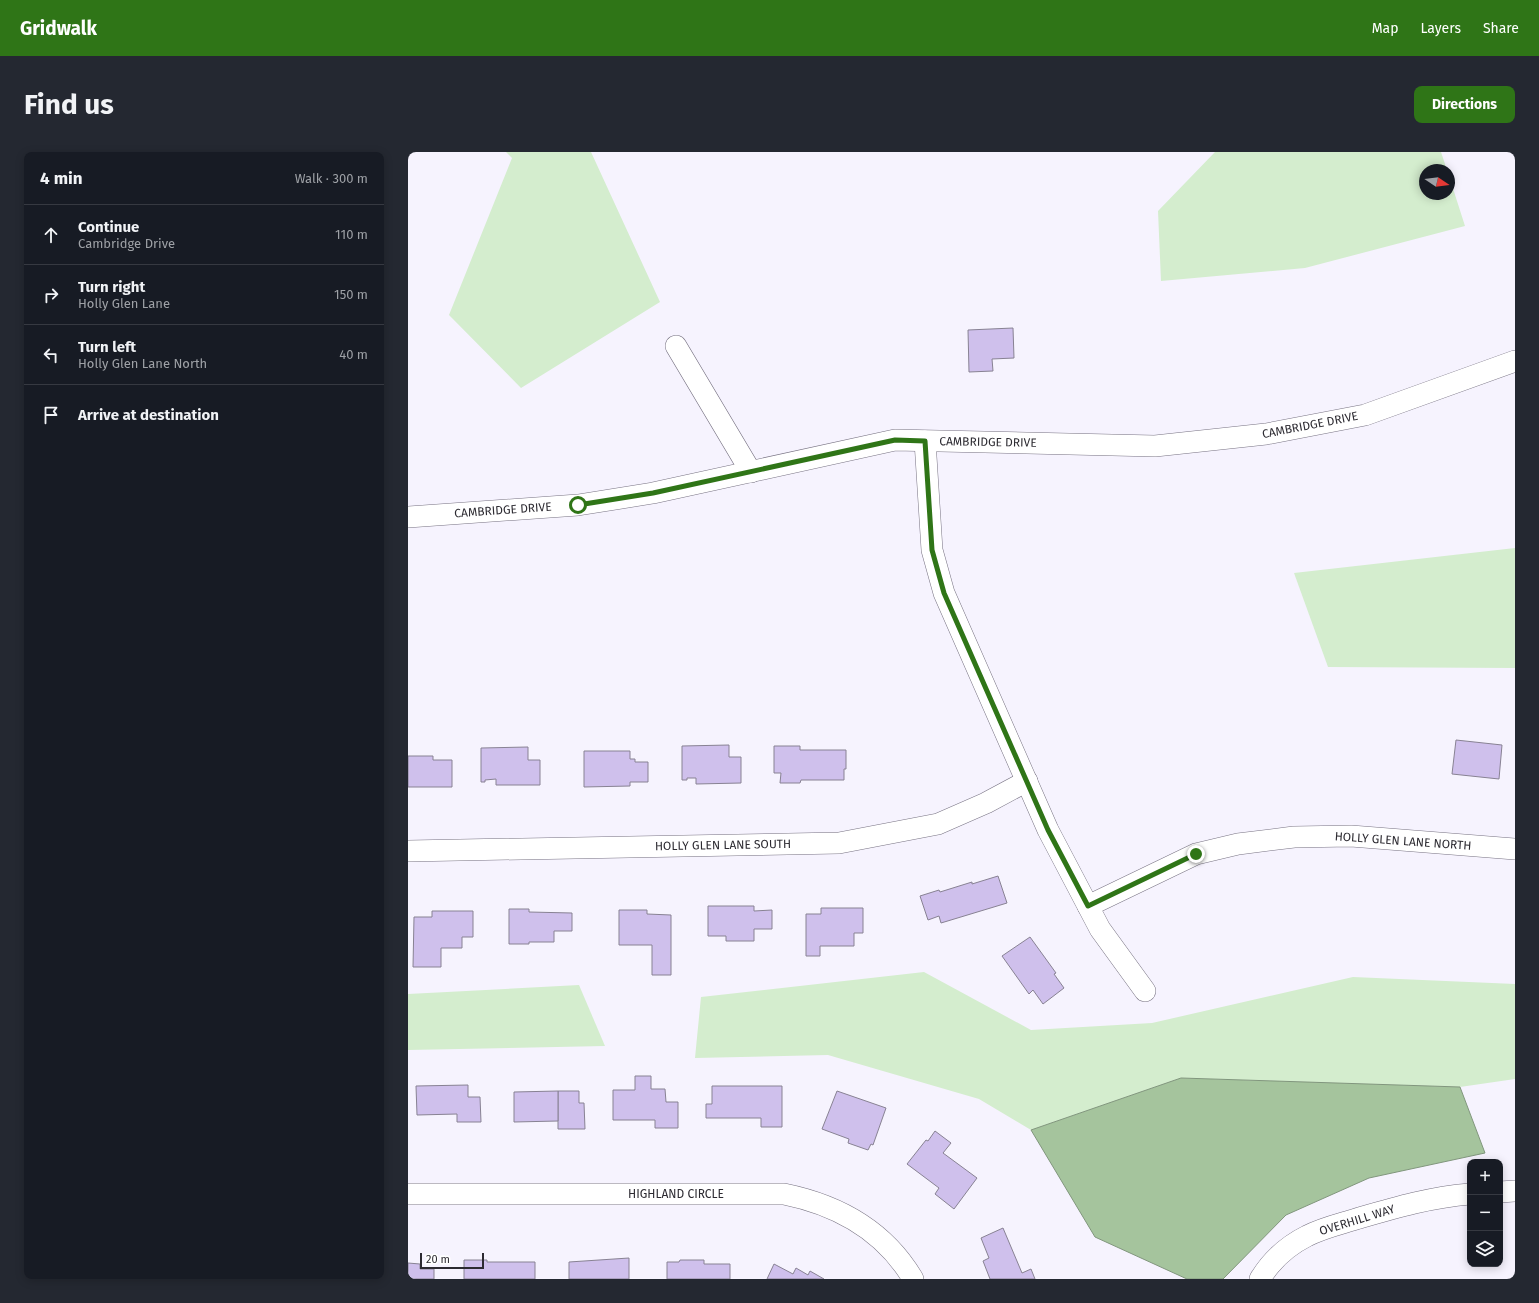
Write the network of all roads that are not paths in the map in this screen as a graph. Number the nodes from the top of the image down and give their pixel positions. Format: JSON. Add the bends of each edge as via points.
{"nodes":[{"id":1,"x":676,"y":346,"type":"dead end"},
{"id":2,"x":1515,"y":361,"type":"edge"},
{"id":3,"x":925,"y":441,"type":"junction"},
{"id":4,"x":751,"y":472,"type":"junction"},
{"id":5,"x":408,"y":517,"type":"edge"},
{"id":6,"x":1026,"y":780,"type":"junction"},
{"id":7,"x":1515,"y":849,"type":"edge"},
{"id":8,"x":408,"y":851,"type":"edge"},
{"id":9,"x":1088,"y":906,"type":"junction"},
{"id":10,"x":1145,"y":991,"type":"dead end"},
{"id":11,"x":1515,"y":1191,"type":"edge"},
{"id":12,"x":1503,"y":1192,"type":"edge"},
{"id":13,"x":408,"y":1194,"type":"edge"},
{"id":14,"x":1467,"y":1194,"type":"edge"},
{"id":15,"x":913,"y":1279,"type":"edge"},
{"id":16,"x":1260,"y":1279,"type":"edge"}],
"edges":[{"from":1,"to":4,"type":"street"},
{"from":2,"to":3,"type":"street","name":"CAMBRIDGE DRIVE","via":[[1365,415],[1266,434],[1154,446]]},
{"from":3,"to":4,"type":"street","name":"CAMBRIDGE DRIVE","via":[[895,440]]},
{"from":3,"to":6,"type":"street","via":[[932,550],[944,593]]},
{"from":4,"to":5,"type":"street","name":"CAMBRIDGE DRIVE","via":[[653,493],[578,505]]},
{"from":6,"to":8,"type":"street","name":"HOLLY GLEN LANE SOUTH","via":[[986,803],[938,824],[839,843]]},
{"from":6,"to":9,"type":"street","via":[[1048,830]]},
{"from":7,"to":9,"type":"street","name":"HOLLY GLEN LANE NORTH","via":[[1351,836],[1294,837],[1238,844],[1196,854]]},
{"from":9,"to":10,"type":"street","via":[[1100,929]]},
{"from":11,"to":12,"type":"street"},
{"from":13,"to":15,"type":"street","name":"HIGHLAND CIRCLE","via":[[784,1194],[824,1204],[857,1222],[886,1245]]},
{"from":14,"to":16,"type":"street","name":"OVERHILL WAY","via":[[1445,1196],[1392,1209],[1307,1236],[1285,1250]]}]}
